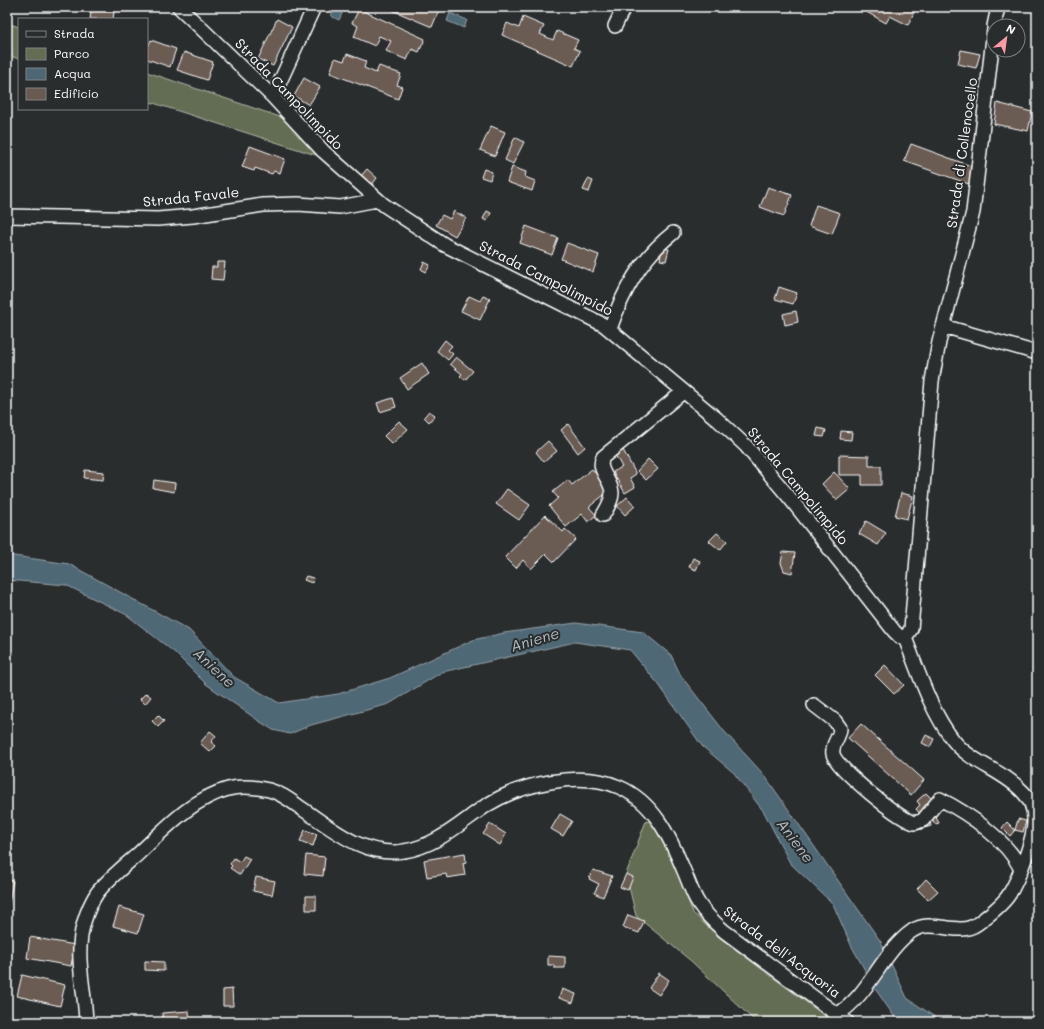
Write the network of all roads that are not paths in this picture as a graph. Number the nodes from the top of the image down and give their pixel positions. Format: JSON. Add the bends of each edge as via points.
{"nodes":[{"id":1,"x":179,"y":7,"type":"edge"},
{"id":2,"x":314,"y":7,"type":"edge"},
{"id":3,"x":624,"y":7,"type":"edge"},
{"id":4,"x":998,"y":7,"type":"edge"},
{"id":5,"x":996,"y":18,"type":"edge"},
{"id":6,"x":616,"y":26,"type":"dead end"},
{"id":7,"x":991,"y":58,"type":"edge"},
{"id":8,"x":273,"y":97,"type":"junction"},
{"id":9,"x":377,"y":200,"type":"junction"},
{"id":10,"x":7,"y":216,"type":"edge"},
{"id":11,"x":673,"y":233,"type":"dead end"},
{"id":12,"x":943,"y":326,"type":"junction"},
{"id":13,"x":610,"y":329,"type":"junction"},
{"id":14,"x":1037,"y":353,"type":"edge"},
{"id":15,"x":682,"y":392,"type":"junction"},
{"id":16,"x":603,"y":514,"type":"dead end"},
{"id":17,"x":905,"y":638,"type":"junction"},
{"id":18,"x":814,"y":706,"type":"dead end"},
{"id":19,"x":1021,"y":869,"type":"junction"},
{"id":20,"x":842,"y":1018,"type":"edge"},
{"id":21,"x":86,"y":1022,"type":"edge"}],
"edges":[{"from":1,"to":8,"type":"street","name":"Strada Campolimpido"},
{"from":2,"to":8,"type":"street"},
{"from":3,"to":6,"type":"street"},
{"from":4,"to":5,"type":"street"},
{"from":7,"to":12,"type":"street","name":"Strada di Collenocello","via":[[973,212]]},
{"from":8,"to":9,"type":"street","name":"Strada Campolimpido","via":[[323,151]]},
{"from":9,"to":10,"type":"street","name":"Strada Favale","via":[[340,207],[263,205],[158,219]]},
{"from":9,"to":13,"type":"street","name":"Strada Campolimpido","via":[[445,245]]},
{"from":11,"to":13,"type":"street","via":[[651,252],[637,270],[622,297]]},
{"from":12,"to":14,"type":"street"},
{"from":12,"to":17,"type":"street","name":"Strada di Collenocello","via":[[932,381],[911,630]]},
{"from":13,"to":15,"type":"street","name":"Strada Campolimpido"},
{"from":15,"to":16,"type":"street","via":[[603,457],[601,467],[612,493]]},
{"from":15,"to":17,"type":"street","name":"Strada Campolimpido","via":[[727,427],[755,456],[898,636]]},
{"from":17,"to":19,"type":"street","via":[[931,702],[954,740],[973,760],[1016,784],[1029,800],[1034,814],[1034,826]]},
{"from":18,"to":19,"type":"street","via":[[839,725],[840,733],[832,748],[837,763],[875,797],[905,819],[915,823],[923,820],[940,799],[975,820],[1011,854]]},
{"from":19,"to":20,"type":"street","via":[[1005,900],[974,926],[962,929],[919,927],[904,937]]},
{"from":20,"to":21,"type":"street","name":"Strada dell'Acquoria","via":[[710,919],[696,898],[659,821],[647,805],[634,795],[613,785],[577,779],[541,784],[512,792],[486,806],[435,841],[394,852],[381,851],[353,842],[286,797],[270,790],[238,787],[211,795],[186,811],[108,881],[93,900],[84,923],[79,950]]}]}
